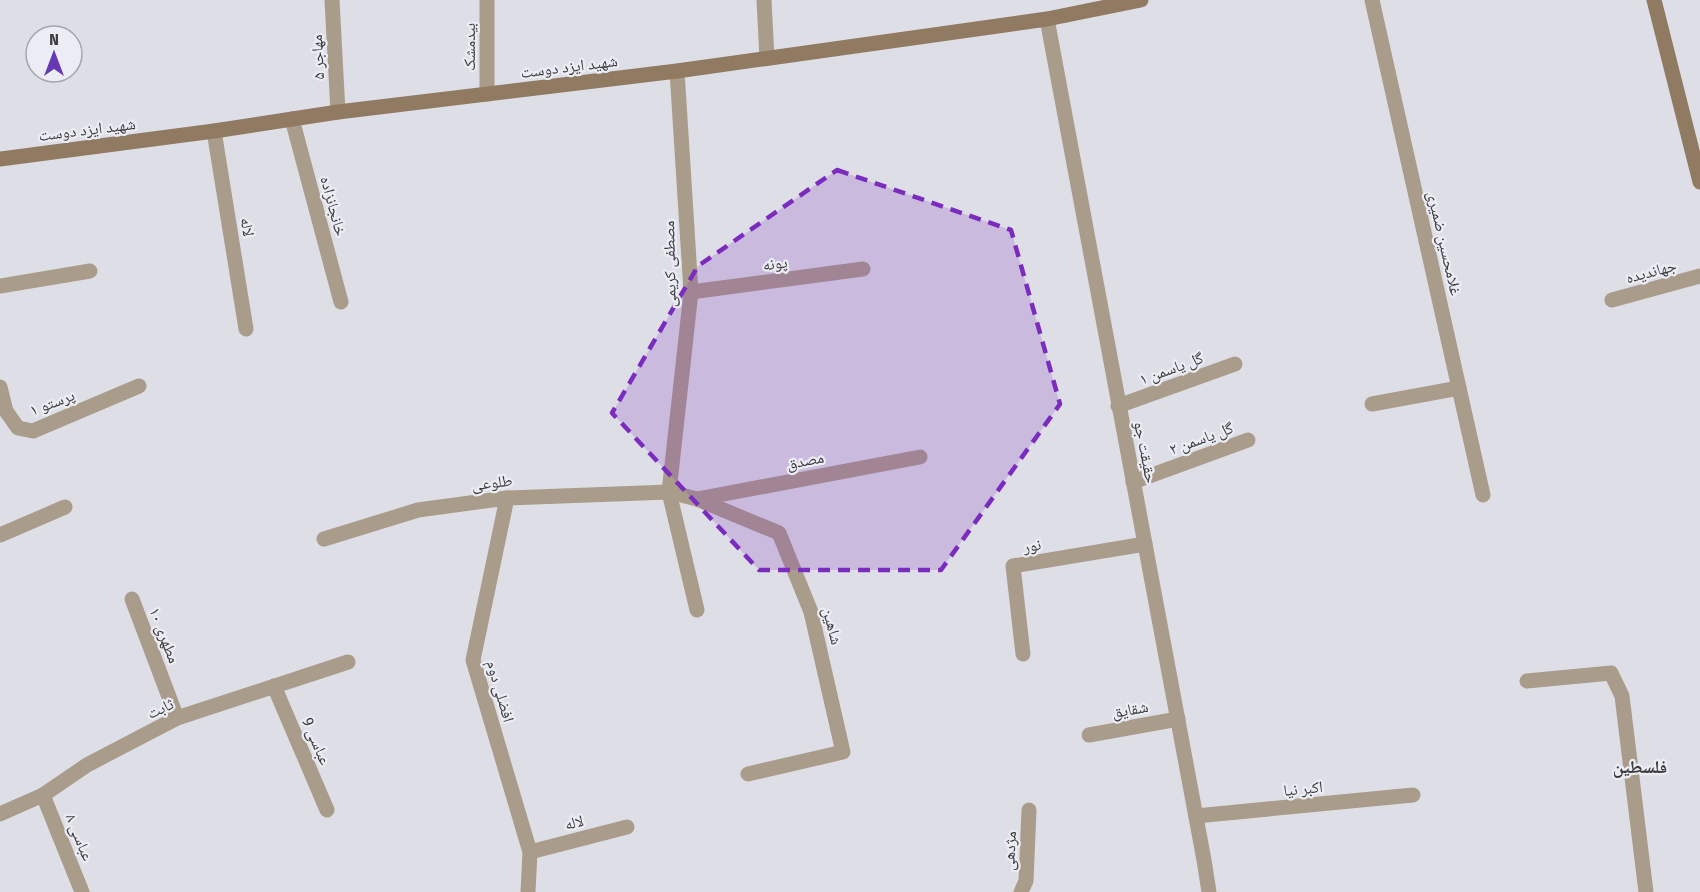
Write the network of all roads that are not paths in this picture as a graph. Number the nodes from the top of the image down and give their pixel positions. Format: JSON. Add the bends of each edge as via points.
{"nodes":[{"id":1,"x":332,"y":0,"type":"edge"},
{"id":2,"x":487,"y":0,"type":"edge"},
{"id":3,"x":764,"y":0,"type":"edge"},
{"id":4,"x":1141,"y":0,"type":"edge"},
{"id":5,"x":1372,"y":0,"type":"edge"},
{"id":6,"x":1654,"y":0,"type":"edge"},
{"id":7,"x":1047,"y":19,"type":"junction"},
{"id":8,"x":767,"y":58,"type":"junction"},
{"id":9,"x":677,"y":71,"type":"junction"},
{"id":10,"x":487,"y":94,"type":"junction"},
{"id":11,"x":338,"y":112,"type":"junction"},
{"id":12,"x":292,"y":119,"type":"junction"},
{"id":13,"x":214,"y":131,"type":"junction"},
{"id":14,"x":0,"y":159,"type":"edge"},
{"id":15,"x":1700,"y":182,"type":"edge"},
{"id":16,"x":863,"y":269,"type":"dead end"},
{"id":17,"x":90,"y":271,"type":"dead end"},
{"id":18,"x":1700,"y":276,"type":"edge"},
{"id":19,"x":0,"y":286,"type":"edge"},
{"id":20,"x":691,"y":292,"type":"junction"},
{"id":21,"x":1612,"y":300,"type":"dead end"},
{"id":22,"x":341,"y":302,"type":"dead end"},
{"id":23,"x":246,"y":329,"type":"dead end"},
{"id":24,"x":1235,"y":364,"type":"dead end"},
{"id":25,"x":139,"y":386,"type":"dead end"},
{"id":26,"x":0,"y":387,"type":"edge"},
{"id":27,"x":1459,"y":388,"type":"junction"},
{"id":28,"x":1372,"y":404,"type":"dead end"},
{"id":29,"x":1119,"y":406,"type":"junction"},
{"id":30,"x":1248,"y":440,"type":"dead end"},
{"id":31,"x":920,"y":457,"type":"dead end"},
{"id":32,"x":1133,"y":482,"type":"junction"},
{"id":33,"x":669,"y":492,"type":"junction"},
{"id":34,"x":1484,"y":495,"type":"dead end"},
{"id":35,"x":507,"y":498,"type":"junction"},
{"id":36,"x":697,"y":500,"type":"junction"},
{"id":37,"x":65,"y":507,"type":"dead end"},
{"id":38,"x":0,"y":535,"type":"edge"},
{"id":39,"x":324,"y":539,"type":"dead end"},
{"id":40,"x":1144,"y":544,"type":"junction"},
{"id":41,"x":132,"y":599,"type":"dead end"},
{"id":42,"x":697,"y":610,"type":"dead end"},
{"id":43,"x":1023,"y":654,"type":"dead end"},
{"id":44,"x":348,"y":662,"type":"dead end"},
{"id":45,"x":1527,"y":681,"type":"dead end"},
{"id":46,"x":274,"y":686,"type":"junction"},
{"id":47,"x":177,"y":718,"type":"junction"},
{"id":48,"x":1178,"y":719,"type":"junction"},
{"id":49,"x":1089,"y":735,"type":"dead end"},
{"id":50,"x":748,"y":774,"type":"dead end"},
{"id":51,"x":43,"y":795,"type":"junction"},
{"id":52,"x":1413,"y":795,"type":"dead end"},
{"id":53,"x":327,"y":810,"type":"dead end"},
{"id":54,"x":1029,"y":810,"type":"dead end"},
{"id":55,"x":0,"y":814,"type":"edge"},
{"id":56,"x":1196,"y":816,"type":"junction"},
{"id":57,"x":627,"y":827,"type":"dead end"},
{"id":58,"x":530,"y":852,"type":"junction"},
{"id":59,"x":82,"y":892,"type":"edge"},
{"id":60,"x":528,"y":892,"type":"edge"},
{"id":61,"x":1021,"y":892,"type":"edge"},
{"id":62,"x":1209,"y":892,"type":"edge"},
{"id":63,"x":1646,"y":892,"type":"edge"}],
"edges":[{"from":1,"to":11,"type":"street","name":"مهاجر ۵"},
{"from":2,"to":10,"type":"street","name":"بیدمشک"},
{"from":3,"to":8,"type":"street"},
{"from":4,"to":7,"type":"main road","name":"شهید ایزد دوست"},
{"from":5,"to":27,"type":"street","name":"غلامحسین ضمیری"},
{"from":6,"to":15,"type":"main road"},
{"from":7,"to":8,"type":"main road","name":"شهید ایزد دوست"},
{"from":7,"to":29,"type":"street","name":"حقیقت جو"},
{"from":8,"to":9,"type":"main road","name":"شهید ایزد دوست"},
{"from":9,"to":10,"type":"main road","name":"شهید ایزد دوست"},
{"from":9,"to":20,"type":"street","name":"مصطفی کریمی"},
{"from":10,"to":11,"type":"main road","name":"شهید ایزد دوست"},
{"from":11,"to":12,"type":"main road","name":"شهید ایزد دوست"},
{"from":12,"to":13,"type":"main road","name":"شهید ایزد دوست"},
{"from":12,"to":22,"type":"street","name":"خانجانزاده"},
{"from":13,"to":14,"type":"main road","name":"شهید ایزد دوست"},
{"from":13,"to":23,"type":"street","name":"لاله"},
{"from":16,"to":20,"type":"street","name":"پونه"},
{"from":17,"to":19,"type":"street"},
{"from":18,"to":21,"type":"street","name":"جهاندیده"},
{"from":20,"to":33,"type":"street","name":"مصطفی کریمی"},
{"from":24,"to":29,"type":"street","name":"گل یاسمن ۱"},
{"from":25,"to":26,"type":"street","name":"پرستو ۱","via":[[33,431],[18,428],[6,411]]},
{"from":27,"to":28,"type":"street"},
{"from":27,"to":34,"type":"street","name":"غلامحسین ضمیری"},
{"from":29,"to":32,"type":"street","name":"حقیقت جو"},
{"from":30,"to":32,"type":"street","name":"گل یاسمن ۲"},
{"from":31,"to":36,"type":"street","name":"مصدق"},
{"from":32,"to":40,"type":"street","name":"حقیقت جو"},
{"from":33,"to":35,"type":"street","name":"طلوعی"},
{"from":33,"to":36,"type":"street","name":"شاهین"},
{"from":33,"to":42,"type":"street","name":"مصطفی کریمی"},
{"from":35,"to":39,"type":"street","name":"طلوعی","via":[[418,510]]},
{"from":35,"to":58,"type":"street","name":"افضلی دوم","via":[[472,660]]},
{"from":36,"to":50,"type":"street","name":"شاهین","via":[[779,533],[812,612],[843,752]]},
{"from":37,"to":38,"type":"street"},
{"from":40,"to":43,"type":"street","name":"نور","via":[[1013,566]]},
{"from":40,"to":48,"type":"street","name":"حقیقت جو"},
{"from":41,"to":47,"type":"street","name":"مطهری ۱۰"},
{"from":44,"to":46,"type":"street","name":"ثابت"},
{"from":45,"to":63,"type":"street","via":[[1611,673],[1622,696]]},
{"from":46,"to":47,"type":"street","name":"ثابت"},
{"from":46,"to":53,"type":"street","name":"عباسی 9"},
{"from":47,"to":51,"type":"street","name":"ثابت","via":[[87,765]]},
{"from":48,"to":49,"type":"street","name":"شقایق"},
{"from":48,"to":56,"type":"street","name":"حقیقت جو"},
{"from":51,"to":55,"type":"street","name":"ثابت"},
{"from":51,"to":59,"type":"street","name":"عباسی ۸"},
{"from":52,"to":56,"type":"street","name":"اکبر نیا"},
{"from":54,"to":61,"type":"street","name":"مژدهی","via":[[1026,881]]},
{"from":56,"to":62,"type":"street","name":"حقیقت جو"},
{"from":57,"to":58,"type":"street","name":"لاله"},
{"from":58,"to":60,"type":"street","name":"افضلی دوم"}]}
